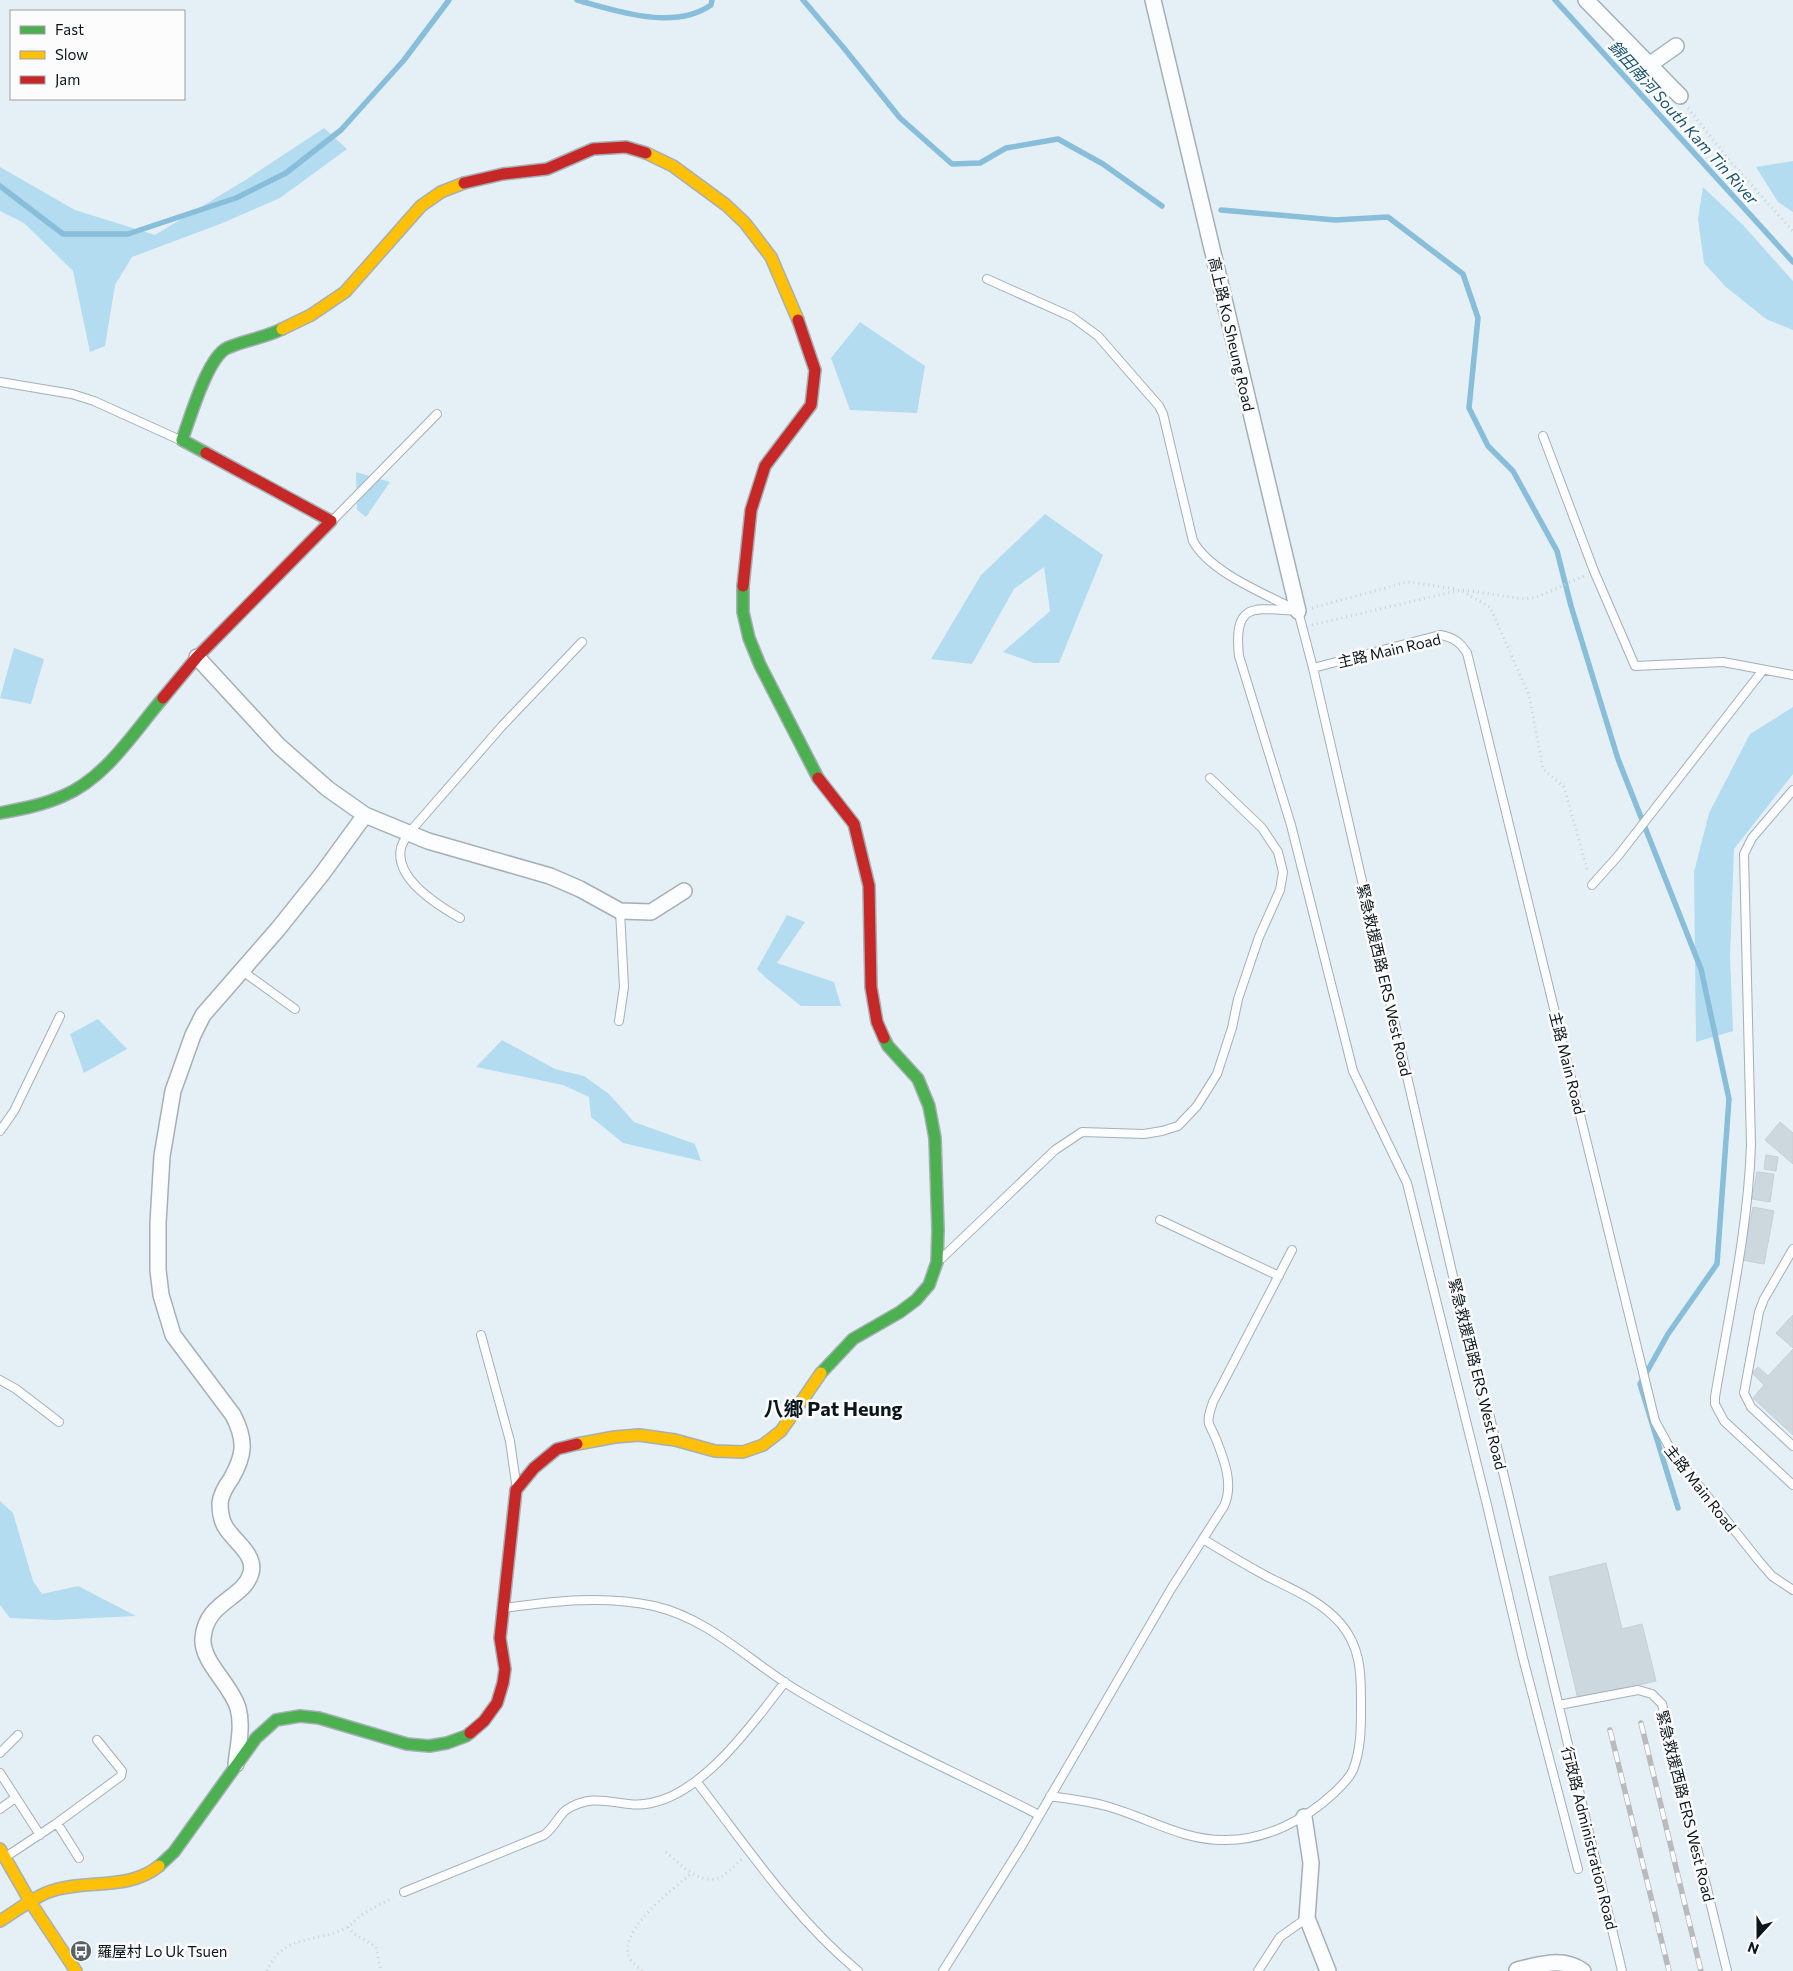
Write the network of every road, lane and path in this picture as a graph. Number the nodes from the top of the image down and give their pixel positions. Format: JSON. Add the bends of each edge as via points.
{"nodes":[{"id":1,"x":1153,"y":0,"type":"edge"},
{"id":2,"x":1586,"y":0,"type":"edge"},
{"id":3,"x":1676,"y":46,"type":"dead end"},
{"id":4,"x":1649,"y":65,"type":"junction"},
{"id":5,"x":1680,"y":96,"type":"joint"},
{"id":6,"x":1793,"y":231,"type":"edge"},
{"id":7,"x":987,"y":280,"type":"dead end"},
{"id":8,"x":0,"y":382,"type":"edge"},
{"id":9,"x":436,"y":414,"type":"dead end"},
{"id":10,"x":1543,"y":436,"type":"dead end"},
{"id":11,"x":182,"y":440,"type":"junction"},
{"id":12,"x":331,"y":521,"type":"junction"},
{"id":13,"x":1575,"y":580,"type":"dead end"},
{"id":14,"x":1298,"y":612,"type":"junction"},
{"id":15,"x":582,"y":642,"type":"dead end"},
{"id":16,"x":197,"y":657,"type":"junction"},
{"id":17,"x":1313,"y":668,"type":"junction"},
{"id":18,"x":1764,"y":670,"type":"junction"},
{"id":19,"x":1793,"y":675,"type":"edge"},
{"id":20,"x":1210,"y":778,"type":"dead end"},
{"id":21,"x":1793,"y":790,"type":"edge"},
{"id":22,"x":0,"y":813,"type":"edge"},
{"id":23,"x":365,"y":815,"type":"junction"},
{"id":24,"x":408,"y":834,"type":"junction"},
{"id":25,"x":1592,"y":885,"type":"dead end"},
{"id":26,"x":684,"y":891,"type":"dead end"},
{"id":27,"x":620,"y":911,"type":"junction"},
{"id":28,"x":460,"y":918,"type":"dead end"},
{"id":29,"x":241,"y":970,"type":"junction"},
{"id":30,"x":294,"y":1009,"type":"dead end"},
{"id":31,"x":60,"y":1016,"type":"dead end"},
{"id":32,"x":619,"y":1021,"type":"dead end"},
{"id":33,"x":0,"y":1130,"type":"edge"},
{"id":34,"x":1160,"y":1220,"type":"dead end"},
{"id":35,"x":1793,"y":1249,"type":"edge"},
{"id":36,"x":1292,"y":1250,"type":"dead end"},
{"id":37,"x":937,"y":1262,"type":"junction"},
{"id":38,"x":1279,"y":1276,"type":"junction"},
{"id":39,"x":480,"y":1335,"type":"dead end"},
{"id":40,"x":0,"y":1380,"type":"edge"},
{"id":41,"x":59,"y":1422,"type":"dead end"},
{"id":42,"x":1793,"y":1446,"type":"edge"},
{"id":43,"x":1793,"y":1485,"type":"edge"},
{"id":44,"x":516,"y":1490,"type":"junction"},
{"id":45,"x":1203,"y":1539,"type":"junction"},
{"id":46,"x":1793,"y":1590,"type":"edge"},
{"id":47,"x":503,"y":1608,"type":"junction"},
{"id":48,"x":785,"y":1682,"type":"junction"},
{"id":49,"x":1559,"y":1705,"type":"junction"},
{"id":50,"x":18,"y":1735,"type":"dead end"},
{"id":51,"x":97,"y":1740,"type":"dead end"},
{"id":52,"x":0,"y":1752,"type":"edge"},
{"id":53,"x":236,"y":1767,"type":"junction"},
{"id":54,"x":0,"y":1773,"type":"edge"},
{"id":55,"x":696,"y":1781,"type":"junction"},
{"id":56,"x":1050,"y":1796,"type":"junction"},
{"id":57,"x":16,"y":1798,"type":"junction"},
{"id":58,"x":0,"y":1809,"type":"edge"},
{"id":59,"x":1039,"y":1815,"type":"junction"},
{"id":60,"x":1304,"y":1817,"type":"junction"},
{"id":61,"x":56,"y":1823,"type":"junction"},
{"id":62,"x":40,"y":1835,"type":"junction"},
{"id":63,"x":666,"y":1852,"type":"dead end"},
{"id":64,"x":751,"y":1852,"type":"junction"},
{"id":65,"x":2,"y":1853,"type":"edge"},
{"id":66,"x":79,"y":1858,"type":"dead end"},
{"id":67,"x":1578,"y":1869,"type":"dead end"},
{"id":68,"x":692,"y":1873,"type":"junction"},
{"id":69,"x":404,"y":1892,"type":"joint"},
{"id":70,"x":31,"y":1903,"type":"junction"},
{"id":71,"x":1307,"y":1918,"type":"junction"},
{"id":72,"x":0,"y":1921,"type":"edge"},
{"id":73,"x":348,"y":1927,"type":"junction"},
{"id":74,"x":1517,"y":1970,"type":"edge"},
{"id":75,"x":76,"y":1971,"type":"edge"},
{"id":76,"x":266,"y":1971,"type":"edge"},
{"id":77,"x":381,"y":1971,"type":"edge"},
{"id":78,"x":642,"y":1971,"type":"edge"},
{"id":79,"x":858,"y":1971,"type":"edge"},
{"id":80,"x":943,"y":1971,"type":"edge"},
{"id":81,"x":1258,"y":1971,"type":"edge"},
{"id":82,"x":1328,"y":1971,"type":"edge"},
{"id":83,"x":1583,"y":1971,"type":"edge"},
{"id":84,"x":1622,"y":1971,"type":"edge"},
{"id":85,"x":1727,"y":1971,"type":"edge"}],
"edges":[{"from":1,"to":14,"type":"street","name":"高上路 Ko Sheung Road"},
{"from":2,"to":4,"type":"street"},
{"from":3,"to":4,"type":"street"},
{"from":4,"to":5,"type":"street"},
{"from":5,"to":6,"type":"path","via":[[1730,161]]},
{"from":7,"to":14,"type":"lane","via":[[1072,317],[1098,336],[1163,414],[1198,551],[1209,562]]},
{"from":8,"to":11,"type":"lane","via":[[72,394],[94,401]]},
{"from":9,"to":12,"type":"lane"},
{"from":10,"to":18,"type":"lane","via":[[1594,571],[1635,666],[1723,662]]},
{"from":11,"to":12,"type":"street"},
{"from":11,"to":37,"type":"street","via":[[201,386],[214,360],[225,349],[276,332],[311,315],[345,292],[421,206],[441,192],[503,174],[547,169],[593,149],[626,147],[673,166],[745,223],[774,265],[816,370],[811,405],[765,466],[750,510],[743,612],[760,665],[816,776],[854,824],[869,886],[871,987],[877,1022],[888,1046],[918,1079],[929,1106],[935,1138]]},
{"from":12,"to":16,"type":"street"},
{"from":13,"to":14,"type":"path","via":[[1537,597],[1524,599],[1407,582]]},
{"from":14,"to":17,"type":"lane","name":"高上路 Ko Sheung Road"},
{"from":14,"to":67,"type":"lane","via":[[1248,610],[1239,621],[1239,656],[1291,825],[1353,1071],[1407,1183]]},
{"from":15,"to":24,"type":"lane","via":[[502,726]]},
{"from":16,"to":22,"type":"street","via":[[114,757],[85,783],[64,796]]},
{"from":16,"to":23,"type":"street","via":[[279,746],[328,789]]},
{"from":17,"to":46,"type":"lane","name":"主路 Main Road","via":[[1440,635],[1459,642],[1467,653],[1655,1421],[1672,1452],[1759,1561],[1772,1576]]},
{"from":17,"to":49,"type":"lane","name":"緊急救援西路 ERS West Road","via":[[1478,1385],[1488,1409]]},
{"from":18,"to":19,"type":"lane"},
{"from":18,"to":25,"type":"lane"},
{"from":20,"to":37,"type":"lane","via":[[1262,828],[1278,852],[1282,872],[1280,890],[1259,937],[1216,1074],[1197,1106],[1178,1126],[1144,1134],[1082,1132],[1055,1150]]},
{"from":21,"to":43,"type":"lane","via":[[1752,838],[1744,854],[1750,1172],[1746,1217],[1715,1397],[1724,1421]]},
{"from":23,"to":24,"type":"street"},
{"from":23,"to":29,"type":"street","via":[[311,888]]},
{"from":24,"to":27,"type":"street","via":[[550,876]]},
{"from":24,"to":28,"type":"lane","via":[[401,848],[406,872],[431,901]]},
{"from":26,"to":27,"type":"street","via":[[651,912]]},
{"from":27,"to":32,"type":"lane","via":[[624,987]]},
{"from":29,"to":30,"type":"lane"},
{"from":29,"to":53,"type":"street","via":[[203,1015],[182,1061],[173,1091],[162,1156],[158,1223],[161,1295],[173,1335],[241,1430],[243,1450],[220,1502],[224,1525],[247,1553],[252,1572],[241,1590],[211,1615],[203,1638],[204,1649],[232,1693],[238,1709],[240,1728]]},
{"from":31,"to":33,"type":"lane","via":[[14,1111]]},
{"from":34,"to":38,"type":"lane"},
{"from":35,"to":42,"type":"lane","via":[[1759,1312],[1744,1393],[1751,1407]]},
{"from":36,"to":38,"type":"lane"},
{"from":37,"to":44,"type":"street","via":[[928,1285],[916,1300],[853,1339],[823,1370],[781,1431],[763,1445],[743,1452],[715,1451],[675,1440],[639,1435],[580,1443],[557,1449],[542,1460]]},
{"from":38,"to":45,"type":"lane","via":[[1210,1412],[1209,1424],[1228,1480],[1228,1496]]},
{"from":39,"to":44,"type":"lane","via":[[510,1441]]},
{"from":40,"to":41,"type":"lane"},
{"from":44,"to":47,"type":"street"},
{"from":45,"to":56,"type":"lane"},
{"from":45,"to":60,"type":"lane","via":[[1325,1608],[1342,1625],[1359,1656],[1361,1728],[1358,1755],[1344,1783]]},
{"from":47,"to":48,"type":"lane","via":[[580,1599],[655,1606],[707,1628]]},
{"from":47,"to":53,"type":"street","via":[[500,1638],[505,1670],[503,1683],[497,1703],[484,1721],[466,1736],[429,1746],[407,1744],[350,1726],[300,1716],[276,1720],[265,1728]]},
{"from":48,"to":55,"type":"lane","via":[[755,1721]]},
{"from":48,"to":59,"type":"lane","via":[[867,1728]]},
{"from":49,"to":84,"type":"lane","name":"行政路 Administration Road"},
{"from":49,"to":85,"type":"lane","name":"緊急救援西路 ERS West Road","via":[[1638,1690],[1652,1694],[1662,1704]]},
{"from":50,"to":52,"type":"lane"},
{"from":51,"to":61,"type":"lane","via":[[122,1771],[121,1776]]},
{"from":53,"to":70,"type":"street","via":[[174,1852],[159,1867],[124,1881],[54,1889]]},
{"from":54,"to":57,"type":"lane"},
{"from":55,"to":64,"type":"lane"},
{"from":55,"to":69,"type":"lane","via":[[663,1800],[651,1803],[595,1799],[578,1803],[564,1812],[544,1836]]},
{"from":56,"to":59,"type":"lane"},
{"from":56,"to":60,"type":"lane","via":[[1106,1806],[1187,1836],[1226,1840],[1266,1834]]},
{"from":57,"to":58,"type":"lane"},
{"from":57,"to":62,"type":"lane"},
{"from":59,"to":80,"type":"lane"},
{"from":60,"to":71,"type":"street","via":[[1311,1863]]},
{"from":61,"to":62,"type":"lane"},
{"from":61,"to":66,"type":"lane"},
{"from":62,"to":65,"type":"lane"},
{"from":63,"to":68,"type":"path"},
{"from":64,"to":68,"type":"path","via":[[722,1877],[705,1878]]},
{"from":64,"to":79,"type":"lane","via":[[808,1923]]},
{"from":65,"to":70,"type":"street"},
{"from":68,"to":78,"type":"path","via":[[656,1903],[633,1932],[627,1944],[629,1958]]},
{"from":69,"to":73,"type":"path","via":[[362,1915]]},
{"from":70,"to":72,"type":"street"},
{"from":70,"to":75,"type":"street"},
{"from":71,"to":81,"type":"lane","via":[[1280,1937]]},
{"from":71,"to":82,"type":"street"},
{"from":73,"to":76,"type":"path","via":[[334,1934],[292,1943],[274,1956]]},
{"from":73,"to":77,"type":"path","via":[[376,1947]]},
{"from":74,"to":83,"type":"street","via":[[1555,1962],[1567,1963]]}]}
